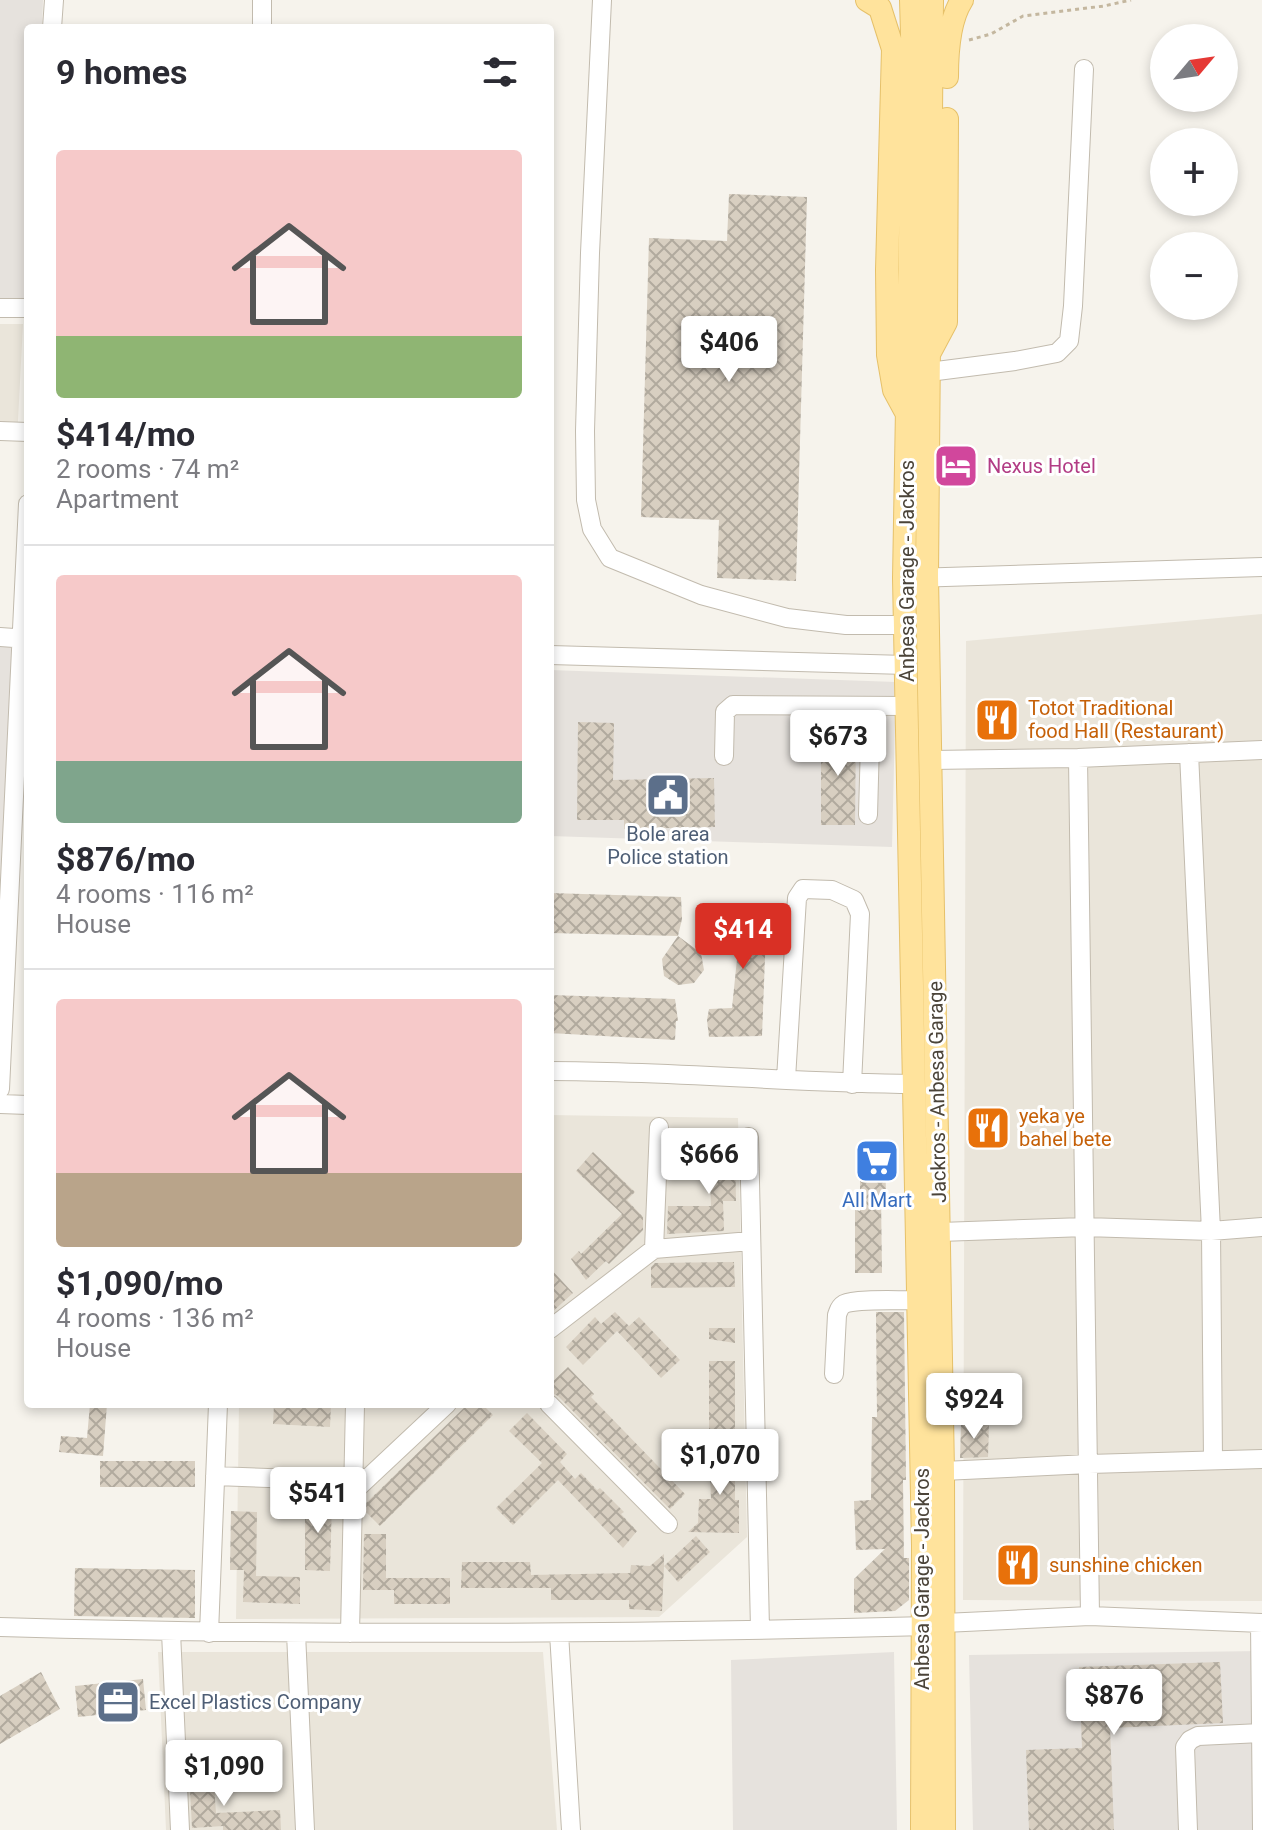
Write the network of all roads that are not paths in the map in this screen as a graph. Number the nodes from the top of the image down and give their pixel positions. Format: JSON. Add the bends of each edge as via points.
{"nodes":[{"id":1,"x":54,"y":0,"type":"edge"},
{"id":2,"x":262,"y":0,"type":"edge"},
{"id":3,"x":602,"y":0,"type":"edge"},
{"id":4,"x":867,"y":0,"type":"edge"},
{"id":5,"x":911,"y":0,"type":"edge"},
{"id":6,"x":932,"y":0,"type":"edge"},
{"id":7,"x":962,"y":0,"type":"edge"},
{"id":8,"x":52,"y":24,"type":"edge"},
{"id":9,"x":262,"y":24,"type":"edge"},
{"id":10,"x":1084,"y":69,"type":"dead end"},
{"id":11,"x":0,"y":308,"type":"edge"},
{"id":12,"x":24,"y":308,"type":"edge"},
{"id":13,"x":922,"y":366,"type":"junction"},
{"id":14,"x":908,"y":415,"type":"junction"},
{"id":15,"x":0,"y":431,"type":"edge"},
{"id":16,"x":24,"y":432,"type":"edge"},
{"id":17,"x":1262,"y":567,"type":"edge"},
{"id":18,"x":904,"y":578,"type":"junction"},
{"id":19,"x":927,"y":578,"type":"junction"},
{"id":20,"x":905,"y":625,"type":"junction"},
{"id":21,"x":0,"y":637,"type":"edge"},
{"id":22,"x":24,"y":639,"type":"edge"},
{"id":23,"x":554,"y":655,"type":"edge"},
{"id":24,"x":906,"y":665,"type":"junction"},
{"id":25,"x":871,"y":706,"type":"junction"},
{"id":26,"x":907,"y":706,"type":"junction"},
{"id":27,"x":24,"y":714,"type":"edge"},
{"id":28,"x":1262,"y":750,"type":"edge"},
{"id":29,"x":1189,"y":753,"type":"junction"},
{"id":30,"x":724,"y":756,"type":"dead end"},
{"id":31,"x":1078,"y":758,"type":"junction"},
{"id":32,"x":931,"y":760,"type":"junction"},
{"id":33,"x":868,"y":815,"type":"dead end"},
{"id":34,"x":19,"y":901,"type":"edge"},
{"id":35,"x":3,"y":957,"type":"edge"},
{"id":36,"x":923,"y":987,"type":"junction"},
{"id":37,"x":554,"y":1071,"type":"edge"},
{"id":38,"x":786,"y":1079,"type":"junction"},
{"id":39,"x":852,"y":1084,"type":"junction"},
{"id":40,"x":914,"y":1084,"type":"junction"},
{"id":41,"x":0,"y":1089,"type":"edge"},
{"id":42,"x":0,"y":1104,"type":"edge"},
{"id":43,"x":24,"y":1105,"type":"edge"},
{"id":44,"x":659,"y":1127,"type":"dead end"},
{"id":45,"x":749,"y":1137,"type":"dead end"},
{"id":46,"x":1085,"y":1227,"type":"junction"},
{"id":47,"x":1262,"y":1227,"type":"edge"},
{"id":48,"x":1211,"y":1231,"type":"junction"},
{"id":49,"x":940,"y":1232,"type":"junction"},
{"id":50,"x":751,"y":1241,"type":"junction"},
{"id":51,"x":654,"y":1249,"type":"junction"},
{"id":52,"x":919,"y":1300,"type":"junction"},
{"id":53,"x":554,"y":1326,"type":"edge"},
{"id":54,"x":834,"y":1374,"type":"dead end"},
{"id":55,"x":218,"y":1408,"type":"edge"},
{"id":56,"x":355,"y":1408,"type":"edge"},
{"id":57,"x":442,"y":1408,"type":"edge"},
{"id":58,"x":553,"y":1408,"type":"edge"},
{"id":59,"x":1262,"y":1459,"type":"edge"},
{"id":60,"x":1213,"y":1460,"type":"junction"},
{"id":61,"x":1089,"y":1464,"type":"junction"},
{"id":62,"x":943,"y":1471,"type":"junction"},
{"id":63,"x":215,"y":1476,"type":"junction"},
{"id":64,"x":352,"y":1487,"type":"junction"},
{"id":65,"x":668,"y":1524,"type":"dead end"},
{"id":66,"x":1090,"y":1616,"type":"junction"},
{"id":67,"x":1261,"y":1623,"type":"edge"},
{"id":68,"x":933,"y":1625,"type":"junction"},
{"id":69,"x":0,"y":1627,"type":"edge"},
{"id":70,"x":760,"y":1629,"type":"junction"},
{"id":71,"x":171,"y":1632,"type":"junction"},
{"id":72,"x":209,"y":1633,"type":"junction"},
{"id":73,"x":296,"y":1633,"type":"junction"},
{"id":74,"x":350,"y":1633,"type":"junction"},
{"id":75,"x":559,"y":1633,"type":"junction"},
{"id":76,"x":1261,"y":1733,"type":"edge"},
{"id":77,"x":180,"y":1830,"type":"edge"},
{"id":78,"x":305,"y":1830,"type":"edge"},
{"id":79,"x":571,"y":1830,"type":"edge"},
{"id":80,"x":922,"y":1830,"type":"edge"},
{"id":81,"x":944,"y":1830,"type":"edge"},
{"id":82,"x":1188,"y":1830,"type":"edge"},
{"id":83,"x":1262,"y":1830,"type":"edge"}],
"edges":[{"from":1,"to":8,"type":"street"},
{"from":2,"to":9,"type":"street"},
{"from":3,"to":20,"type":"street","via":[[585,431],[592,529],[610,558],[701,595],[787,618]]},
{"from":4,"to":14,"type":"main road","via":[[880,8],[893,49],[888,355],[894,390]]},
{"from":5,"to":13,"type":"main road"},
{"from":6,"to":13,"type":"main road","via":[[929,309]]},
{"from":7,"to":13,"type":"main road","via":[[947,61],[946,322]]},
{"from":10,"to":13,"type":"street","via":[[1069,341],[1057,353]]},
{"from":11,"to":12,"type":"street"},
{"from":13,"to":14,"type":"main road","name":"Anbesa Garage - Jackros"},
{"from":13,"to":19,"type":"main road","name":"Jackros - Anbesa Garage"},
{"from":14,"to":18,"type":"main road","name":"Anbesa Garage - Jackros"},
{"from":15,"to":16,"type":"street"},
{"from":17,"to":19,"type":"street"},
{"from":18,"to":19,"type":"street"},
{"from":18,"to":20,"type":"main road","name":"Anbesa Garage - Jackros"},
{"from":19,"to":32,"type":"main road","name":"Jackros - Anbesa Garage"},
{"from":20,"to":24,"type":"main road","name":"Anbesa Garage - Jackros"},
{"from":21,"to":22,"type":"street"},
{"from":23,"to":24,"type":"street"},
{"from":24,"to":26,"type":"main road","name":"Anbesa Garage - Jackros"},
{"from":25,"to":26,"type":"street"},
{"from":25,"to":30,"type":"street","via":[[733,705],[725,712]]},
{"from":25,"to":33,"type":"street"},
{"from":26,"to":36,"type":"main road","name":"Anbesa Garage - Jackros"},
{"from":27,"to":34,"type":"street"},
{"from":28,"to":29,"type":"street"},
{"from":29,"to":31,"type":"street"},
{"from":29,"to":48,"type":"street"},
{"from":31,"to":32,"type":"street"},
{"from":31,"to":46,"type":"street"},
{"from":32,"to":36,"type":"main road","name":"Jackros - Anbesa Garage"},
{"from":34,"to":35,"type":"street"},
{"from":35,"to":41,"type":"street"},
{"from":36,"to":40,"type":"main road","name":"Anbesa Garage - Jackros"},
{"from":36,"to":49,"type":"main road","name":"Jackros - Anbesa Garage"},
{"from":37,"to":38,"type":"street"},
{"from":38,"to":39,"type":"street"},
{"from":38,"to":39,"type":"street","via":[[797,898],[803,889],[832,890],[854,900],[860,914]]},
{"from":39,"to":40,"type":"street"},
{"from":40,"to":52,"type":"main road","name":"Anbesa Garage - Jackros"},
{"from":42,"to":43,"type":"street"},
{"from":44,"to":51,"type":"street"},
{"from":45,"to":50,"type":"street"},
{"from":46,"to":48,"type":"street"},
{"from":46,"to":49,"type":"street"},
{"from":46,"to":61,"type":"street"},
{"from":47,"to":48,"type":"street"},
{"from":48,"to":60,"type":"street"},
{"from":49,"to":62,"type":"main road","name":"Jackros - Anbesa Garage"},
{"from":50,"to":51,"type":"street"},
{"from":50,"to":70,"type":"street"},
{"from":51,"to":53,"type":"street"},
{"from":52,"to":54,"type":"street","via":[[844,1304],[837,1315]]},
{"from":52,"to":68,"type":"main road","name":"Anbesa Garage - Jackros"},
{"from":55,"to":63,"type":"street"},
{"from":56,"to":64,"type":"street"},
{"from":57,"to":64,"type":"street"},
{"from":58,"to":65,"type":"street"},
{"from":59,"to":60,"type":"street"},
{"from":60,"to":61,"type":"street"},
{"from":61,"to":62,"type":"street"},
{"from":61,"to":66,"type":"street"},
{"from":62,"to":68,"type":"main road","name":"Jackros - Anbesa Garage"},
{"from":63,"to":64,"type":"street"},
{"from":63,"to":72,"type":"street"},
{"from":64,"to":74,"type":"street"},
{"from":66,"to":67,"type":"street"},
{"from":66,"to":68,"type":"street"},
{"from":67,"to":76,"type":"street"},
{"from":68,"to":70,"type":"street"},
{"from":68,"to":80,"type":"main road","name":"Anbesa Garage - Jackros"},
{"from":68,"to":81,"type":"main road","name":"Jackros - Anbesa Garage"},
{"from":69,"to":71,"type":"street"},
{"from":70,"to":75,"type":"street"},
{"from":71,"to":72,"type":"street"},
{"from":71,"to":77,"type":"street"},
{"from":72,"to":73,"type":"street"},
{"from":73,"to":74,"type":"street"},
{"from":73,"to":78,"type":"street"},
{"from":74,"to":75,"type":"street"},
{"from":75,"to":79,"type":"street"},
{"from":76,"to":82,"type":"street","via":[[1190,1740],[1185,1747]]},
{"from":76,"to":83,"type":"street"}]}
